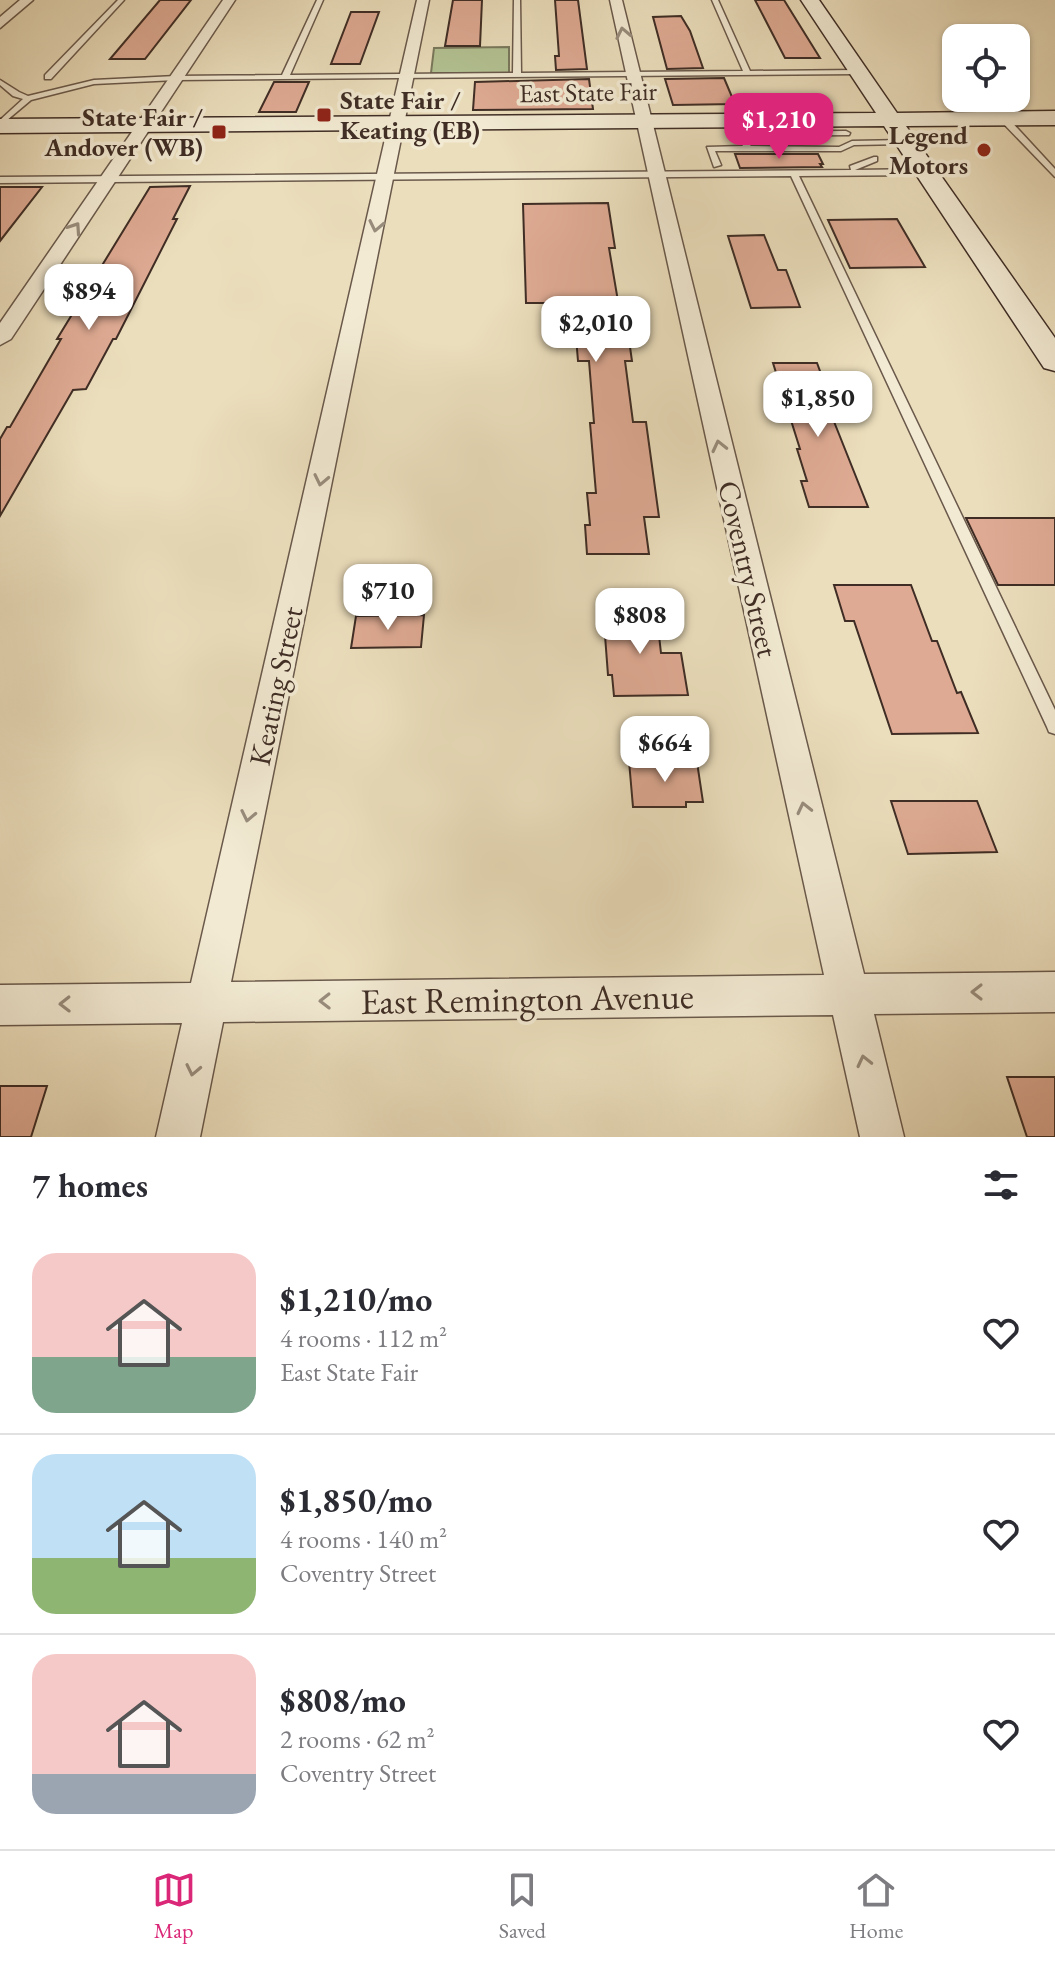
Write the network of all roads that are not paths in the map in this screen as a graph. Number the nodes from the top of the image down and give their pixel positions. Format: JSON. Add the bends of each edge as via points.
{"nodes":[{"id":1,"x":27,"y":0,"type":"edge"},
{"id":2,"x":121,"y":0,"type":"edge"},
{"id":3,"x":229,"y":0,"type":"edge"},
{"id":4,"x":320,"y":0,"type":"edge"},
{"id":5,"x":423,"y":0,"type":"edge"},
{"id":6,"x":517,"y":0,"type":"edge"},
{"id":7,"x":616,"y":0,"type":"edge"},
{"id":8,"x":715,"y":0,"type":"edge"},
{"id":9,"x":810,"y":0,"type":"edge"},
{"id":10,"x":0,"y":24,"type":"edge"},
{"id":11,"x":858,"y":72,"type":"junction"},
{"id":12,"x":747,"y":73,"type":"junction"},
{"id":13,"x":632,"y":74,"type":"junction"},
{"id":14,"x":517,"y":75,"type":"junction"},
{"id":15,"x":405,"y":76,"type":"junction"},
{"id":16,"x":48,"y":77,"type":"dead end"},
{"id":17,"x":285,"y":77,"type":"junction"},
{"id":18,"x":176,"y":78,"type":"junction"},
{"id":19,"x":0,"y":82,"type":"edge"},
{"id":20,"x":28,"y":98,"type":"junction"},
{"id":21,"x":889,"y":118,"type":"junction"},
{"id":22,"x":1003,"y":118,"type":"junction"},
{"id":23,"x":1055,"y":118,"type":"edge"},
{"id":24,"x":642,"y":120,"type":"junction"},
{"id":25,"x":398,"y":122,"type":"junction"},
{"id":26,"x":0,"y":125,"type":"edge"},
{"id":27,"x":145,"y":125,"type":"junction"},
{"id":28,"x":737,"y":126,"type":"junction"},
{"id":29,"x":841,"y":126,"type":"junction"},
{"id":30,"x":905,"y":142,"type":"junction"},
{"id":31,"x":860,"y":145,"type":"junction"},
{"id":32,"x":748,"y":148,"type":"junction"},
{"id":33,"x":841,"y":149,"type":"junction"},
{"id":34,"x":867,"y":161,"type":"dead end"},
{"id":35,"x":717,"y":165,"type":"dead end"},
{"id":36,"x":854,"y":170,"type":"junction"},
{"id":37,"x":926,"y":172,"type":"junction"},
{"id":38,"x":794,"y":173,"type":"junction"},
{"id":39,"x":1055,"y":174,"type":"edge"},
{"id":40,"x":655,"y":175,"type":"junction"},
{"id":41,"x":387,"y":177,"type":"junction"},
{"id":42,"x":108,"y":179,"type":"junction"},
{"id":43,"x":0,"y":180,"type":"edge"},
{"id":44,"x":0,"y":339,"type":"edge"},
{"id":45,"x":1055,"y":361,"type":"edge"},
{"id":46,"x":1055,"y":727,"type":"edge"},
{"id":47,"x":1055,"y":992,"type":"edge"},
{"id":48,"x":848,"y":993,"type":"junction"},
{"id":49,"x":207,"y":1003,"type":"junction"},
{"id":50,"x":0,"y":1005,"type":"edge"},
{"id":51,"x":178,"y":1137,"type":"edge"},
{"id":52,"x":882,"y":1137,"type":"edge"}],
"edges":[{"from":1,"to":10,"type":"street"},
{"from":2,"to":16,"type":"lane"},
{"from":3,"to":18,"type":"street"},
{"from":4,"to":17,"type":"lane"},
{"from":5,"to":15,"type":"street","name":"Keating Street"},
{"from":6,"to":14,"type":"lane"},
{"from":13,"to":7,"type":"street","name":"Coventry Street","one_way":true},
{"from":8,"to":12,"type":"lane"},
{"from":9,"to":11,"type":"street"},
{"from":11,"to":12,"type":"lane"},
{"from":11,"to":21,"type":"street"},
{"from":12,"to":13,"type":"lane"},
{"from":13,"to":14,"type":"lane"},
{"from":13,"to":24,"type":"street","name":"Coventry Street"},
{"from":14,"to":15,"type":"lane"},
{"from":15,"to":17,"type":"lane"},
{"from":15,"to":25,"type":"street","name":"Keating Street"},
{"from":17,"to":18,"type":"lane"},
{"from":18,"to":20,"type":"lane","via":[[94,82]]},
{"from":18,"to":27,"type":"street"},
{"from":19,"to":20,"type":"lane"},
{"from":20,"to":26,"type":"lane"},
{"from":21,"to":22,"type":"street","name":"East State Fair"},
{"from":21,"to":29,"type":"street","name":"East State Fair"},
{"from":21,"to":30,"type":"street"},
{"from":22,"to":23,"type":"street","name":"East State Fair"},
{"from":22,"to":39,"type":"lane"},
{"from":24,"to":25,"type":"street","name":"East State Fair"},
{"from":24,"to":28,"type":"street","name":"East State Fair"},
{"from":24,"to":40,"type":"street","name":"Coventry Street"},
{"from":25,"to":27,"type":"street","name":"East State Fair"},
{"from":25,"to":41,"type":"street","name":"Keating Street"},
{"from":26,"to":27,"type":"street","name":"East State Fair"},
{"from":27,"to":42,"type":"street"},
{"from":28,"to":29,"type":"street","name":"East State Fair"},
{"from":28,"to":29,"type":"lane","via":[[783,136],[808,136]]},
{"from":28,"to":32,"type":"lane"},
{"from":29,"to":31,"type":"lane"},
{"from":30,"to":31,"type":"lane"},
{"from":30,"to":37,"type":"street"},
{"from":31,"to":33,"type":"lane"},
{"from":32,"to":33,"type":"lane"},
{"from":32,"to":35,"type":"lane","via":[[710,149]]},
{"from":33,"to":36,"type":"lane"},
{"from":34,"to":36,"type":"lane"},
{"from":36,"to":37,"type":"lane"},
{"from":36,"to":38,"type":"lane"},
{"from":37,"to":45,"type":"street"},
{"from":38,"to":40,"type":"lane"},
{"from":38,"to":46,"type":"lane"},
{"from":40,"to":41,"type":"lane"},
{"from":48,"to":40,"type":"street","name":"Coventry Street","one_way":true},
{"from":41,"to":42,"type":"lane"},
{"from":41,"to":49,"type":"street","name":"Keating Street","one_way":true},
{"from":42,"to":43,"type":"lane"},
{"from":44,"to":42,"type":"street","one_way":true},
{"from":47,"to":48,"type":"street","name":"East Remington Avenue","one_way":true},
{"from":48,"to":49,"type":"street","name":"East Remington Avenue","one_way":true},
{"from":52,"to":48,"type":"street","name":"Coventry Street","one_way":true},
{"from":49,"to":50,"type":"street","name":"East Remington Avenue","one_way":true},
{"from":49,"to":51,"type":"street","name":"Keating Street","one_way":true}]}
